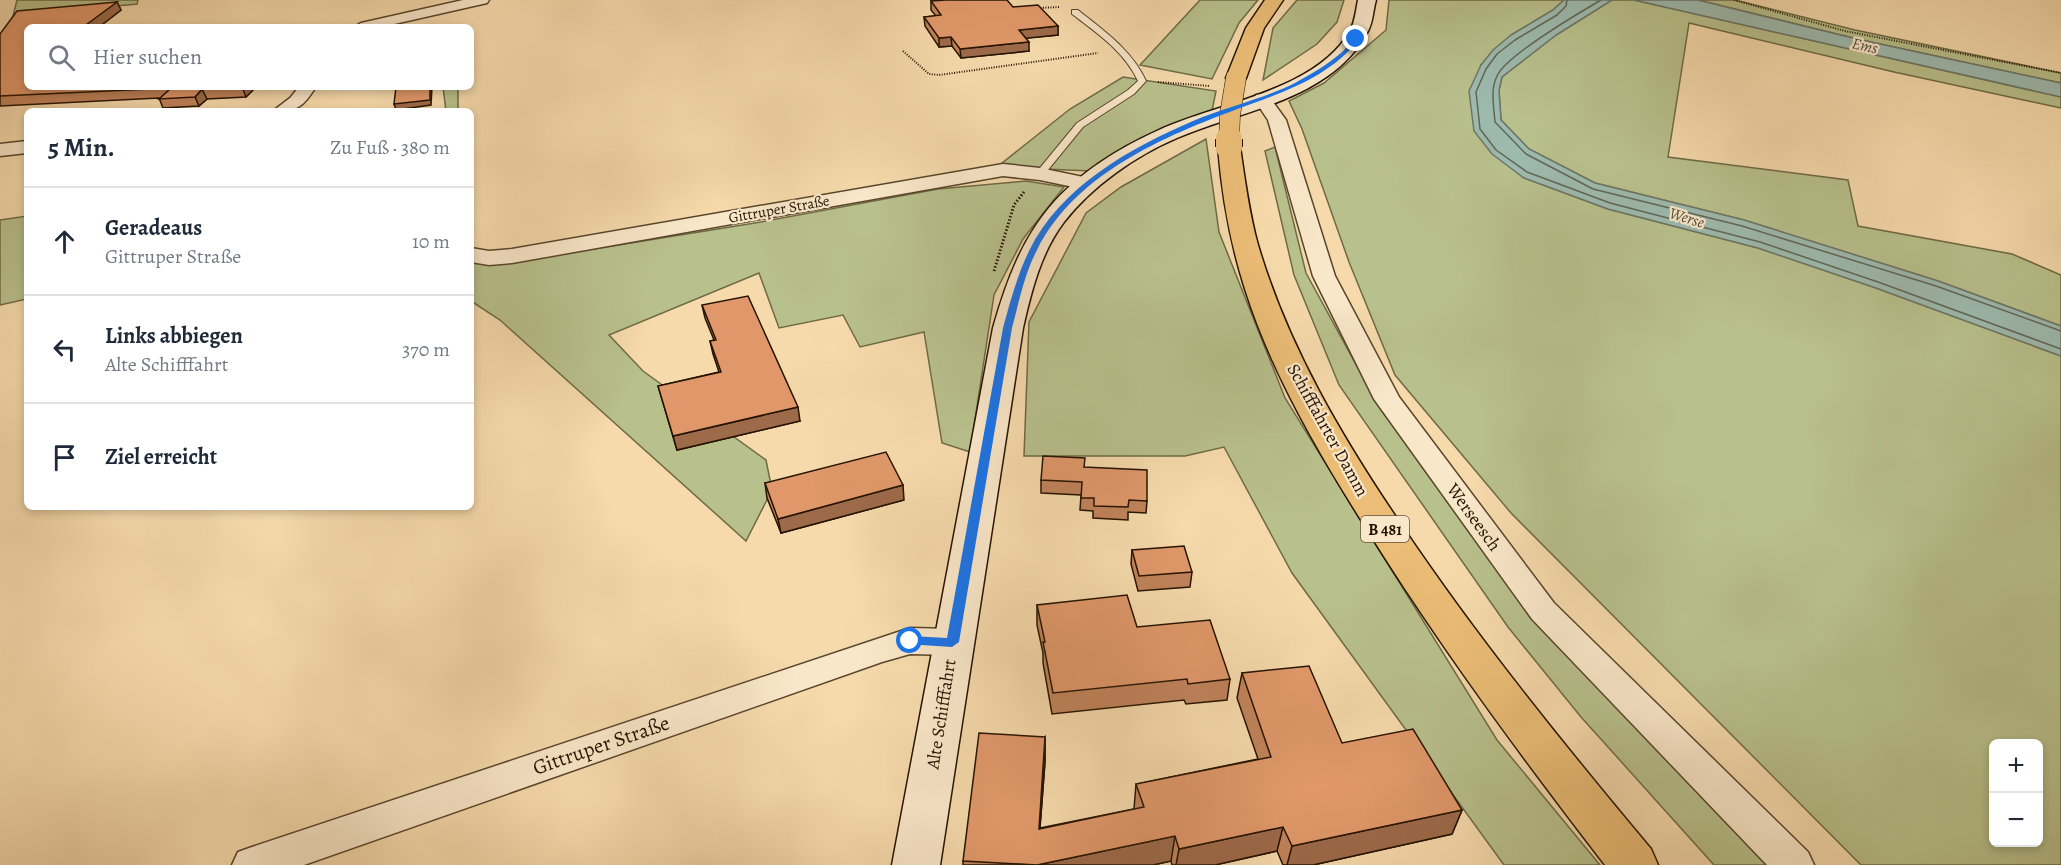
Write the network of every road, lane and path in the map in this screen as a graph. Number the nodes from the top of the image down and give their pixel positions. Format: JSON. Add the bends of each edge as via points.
{"nodes":[{"id":1,"x":482,"y":0,"type":"edge"},
{"id":2,"x":1274,"y":0,"type":"edge"},
{"id":3,"x":1367,"y":0,"type":"edge"},
{"id":4,"x":1734,"y":0,"type":"edge"},
{"id":5,"x":1034,"y":8,"type":"edge"},
{"id":6,"x":1075,"y":12,"type":"joint"},
{"id":7,"x":374,"y":24,"type":"edge"},
{"id":8,"x":903,"y":51,"type":"dead end"},
{"id":9,"x":1121,"y":51,"type":"junction"},
{"id":10,"x":2061,"y":73,"type":"edge"},
{"id":11,"x":1142,"y":81,"type":"junction"},
{"id":12,"x":1208,"y":86,"type":"dead end"},
{"id":13,"x":306,"y":90,"type":"edge"},
{"id":14,"x":1262,"y":99,"type":"junction"},
{"id":15,"x":287,"y":108,"type":"edge"},
{"id":16,"x":24,"y":147,"type":"edge"},
{"id":17,"x":0,"y":150,"type":"edge"},
{"id":18,"x":1040,"y":174,"type":"junction"},
{"id":19,"x":1088,"y":184,"type":"junction"},
{"id":20,"x":474,"y":256,"type":"edge"},
{"id":21,"x":952,"y":642,"type":"junction"},
{"id":22,"x":260,"y":864,"type":"edge"},
{"id":23,"x":916,"y":865,"type":"edge"},
{"id":24,"x":1634,"y":865,"type":"edge"},
{"id":25,"x":1794,"y":865,"type":"edge"}],
"edges":[{"from":1,"to":7,"type":"street"},
{"from":2,"to":24,"type":"highway","name":"Schifffahrter Damm","number":"B 481","bridge":true,"via":[[1255,28],[1236,78],[1229,147],[1234,196],[1250,261],[1282,344],[1354,481],[1431,600]]},
{"from":3,"to":14,"type":"street","name":"Alte Schifffahrt","via":[[1363,25],[1345,53],[1314,75]]},
{"from":4,"to":10,"type":"path","via":[[1845,31]]},
{"from":5,"to":6,"type":"path","via":[[1057,7]]},
{"from":6,"to":9,"type":"lane"},
{"from":8,"to":9,"type":"path","via":[[929,74],[939,75]]},
{"from":9,"to":11,"type":"lane","via":[[1137,68]]},
{"from":11,"to":12,"type":"path"},
{"from":11,"to":18,"type":"lane","via":[[1080,124]]},
{"from":13,"to":15,"type":"street"},
{"from":14,"to":19,"type":"street","name":"Alte Schifffahrt","via":[[1168,134]]},
{"from":14,"to":25,"type":"street","name":"Werseesch","via":[[1277,120],[1324,276],[1387,399],[1543,611]]},
{"from":16,"to":17,"type":"street"},
{"from":18,"to":19,"type":"street","name":"Gittruper Straße"},
{"from":18,"to":20,"type":"street","name":"Gittruper Straße","via":[[1004,170],[512,256]]},
{"from":19,"to":21,"type":"street","name":"Alte Schifffahrt","via":[[1047,228],[1020,278]]},
{"from":21,"to":22,"type":"street","name":"Gittruper Straße","via":[[910,641],[873,652]]},
{"from":21,"to":23,"type":"street","name":"Alte Schifffahrt"}]}
